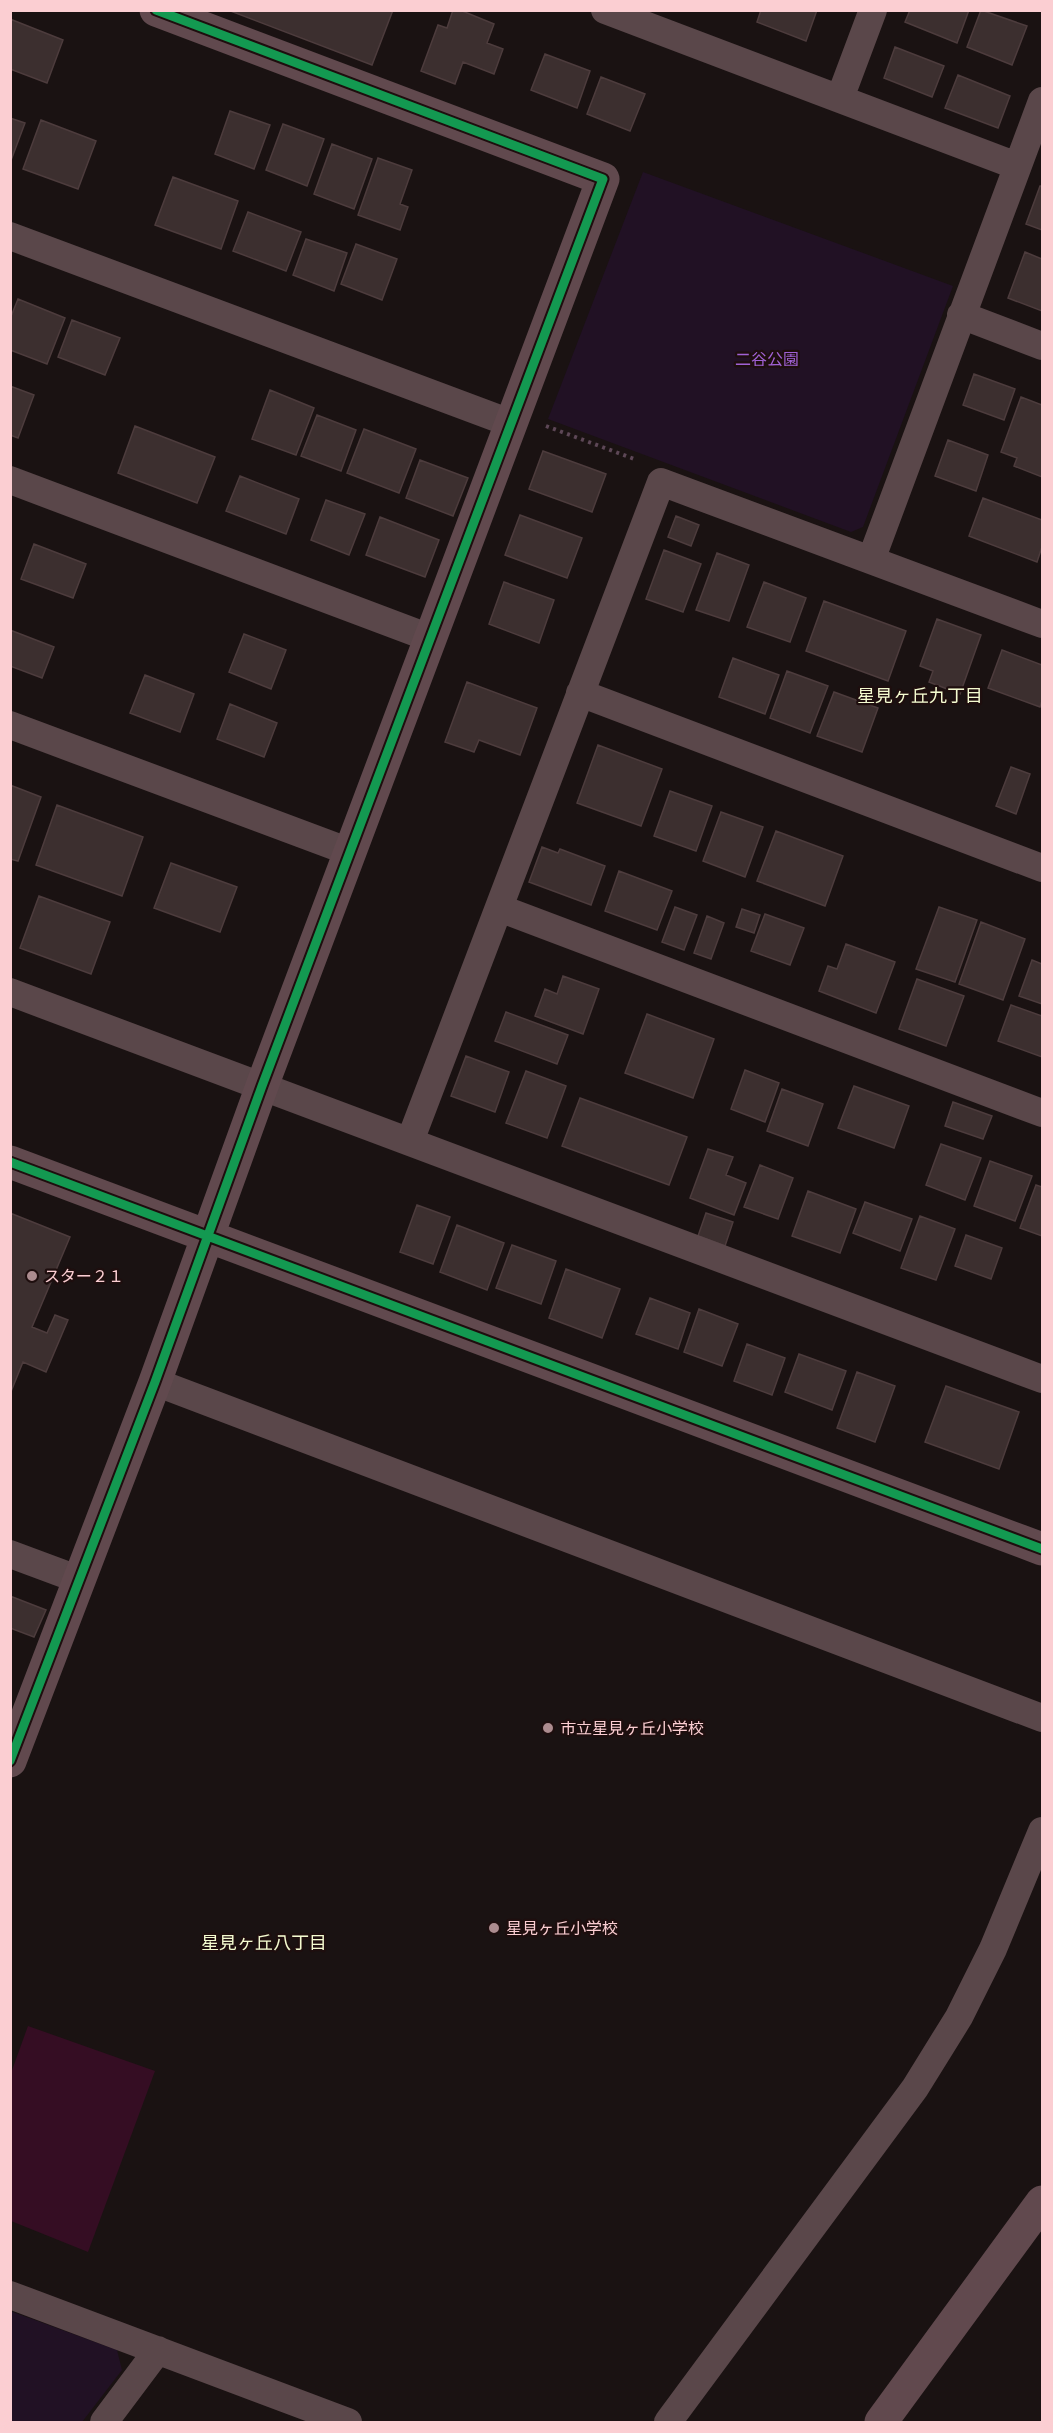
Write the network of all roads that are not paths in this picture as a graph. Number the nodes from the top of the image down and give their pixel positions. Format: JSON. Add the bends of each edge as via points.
{"nodes":[{"id":1,"x":156,"y":10,"type":"edge"},
{"id":2,"x":604,"y":10,"type":"edge"},
{"id":3,"x":873,"y":10,"type":"edge"},
{"id":4,"x":840,"y":99,"type":"junction"},
{"id":5,"x":1042,"y":101,"type":"edge"},
{"id":6,"x":1017,"y":166,"type":"junction"},
{"id":7,"x":10,"y":236,"type":"edge"},
{"id":8,"x":961,"y":315,"type":"junction"},
{"id":9,"x":1042,"y":346,"type":"edge"},
{"id":10,"x":524,"y":423,"type":"junction"},
{"id":11,"x":10,"y":480,"type":"edge"},
{"id":12,"x":871,"y":560,"type":"junction"},
{"id":13,"x":1042,"y":624,"type":"edge"},
{"id":14,"x":430,"y":638,"type":"junction"},
{"id":15,"x":580,"y":693,"type":"junction"},
{"id":16,"x":10,"y":725,"type":"edge"},
{"id":17,"x":351,"y":852,"type":"junction"},
{"id":18,"x":1042,"y":868,"type":"edge"},
{"id":19,"x":499,"y":908,"type":"junction"},
{"id":20,"x":10,"y":992,"type":"edge"},
{"id":21,"x":262,"y":1086,"type":"junction"},
{"id":22,"x":1042,"y":1113,"type":"edge"},
{"id":23,"x":410,"y":1141,"type":"junction"},
{"id":24,"x":10,"y":1162,"type":"edge"},
{"id":25,"x":207,"y":1235,"type":"junction"},
{"id":26,"x":1042,"y":1379,"type":"edge"},
{"id":27,"x":155,"y":1382,"type":"junction"},
{"id":28,"x":1042,"y":1549,"type":"edge"},
{"id":29,"x":10,"y":1554,"type":"edge"},
{"id":30,"x":80,"y":1580,"type":"junction"},
{"id":31,"x":1042,"y":1718,"type":"edge"},
{"id":32,"x":10,"y":1761,"type":"edge"},
{"id":33,"x":1042,"y":1831,"type":"edge"},
{"id":34,"x":1042,"y":2202,"type":"edge"},
{"id":35,"x":10,"y":2295,"type":"edge"},
{"id":36,"x":158,"y":2350,"type":"junction"},
{"id":37,"x":104,"y":2422,"type":"edge"},
{"id":38,"x":348,"y":2422,"type":"edge"},
{"id":39,"x":668,"y":2422,"type":"edge"},
{"id":40,"x":881,"y":2422,"type":"edge"}],
"edges":[{"from":1,"to":10,"type":"street","via":[[603,179]]},
{"from":2,"to":4,"type":"street"},
{"from":3,"to":4,"type":"street"},
{"from":4,"to":6,"type":"street"},
{"from":5,"to":6,"type":"street"},
{"from":6,"to":8,"type":"street"},
{"from":7,"to":10,"type":"street"},
{"from":8,"to":9,"type":"street"},
{"from":8,"to":12,"type":"street"},
{"from":10,"to":14,"type":"street"},
{"from":11,"to":14,"type":"street"},
{"from":12,"to":13,"type":"street"},
{"from":12,"to":15,"type":"street","via":[[661,482]]},
{"from":14,"to":17,"type":"street"},
{"from":15,"to":18,"type":"street"},
{"from":15,"to":19,"type":"street"},
{"from":16,"to":17,"type":"street"},
{"from":17,"to":21,"type":"street"},
{"from":19,"to":22,"type":"street"},
{"from":19,"to":23,"type":"street"},
{"from":20,"to":21,"type":"street"},
{"from":21,"to":23,"type":"street"},
{"from":21,"to":25,"type":"street"},
{"from":23,"to":26,"type":"street"},
{"from":24,"to":25,"type":"street"},
{"from":25,"to":27,"type":"street"},
{"from":25,"to":28,"type":"street"},
{"from":27,"to":30,"type":"street"},
{"from":27,"to":31,"type":"street"},
{"from":29,"to":30,"type":"street"},
{"from":30,"to":32,"type":"street"},
{"from":33,"to":39,"type":"street","via":[[959,2017],[915,2088]]},
{"from":34,"to":40,"type":"street"},
{"from":35,"to":36,"type":"street"},
{"from":36,"to":37,"type":"street"},
{"from":36,"to":38,"type":"street"}]}
